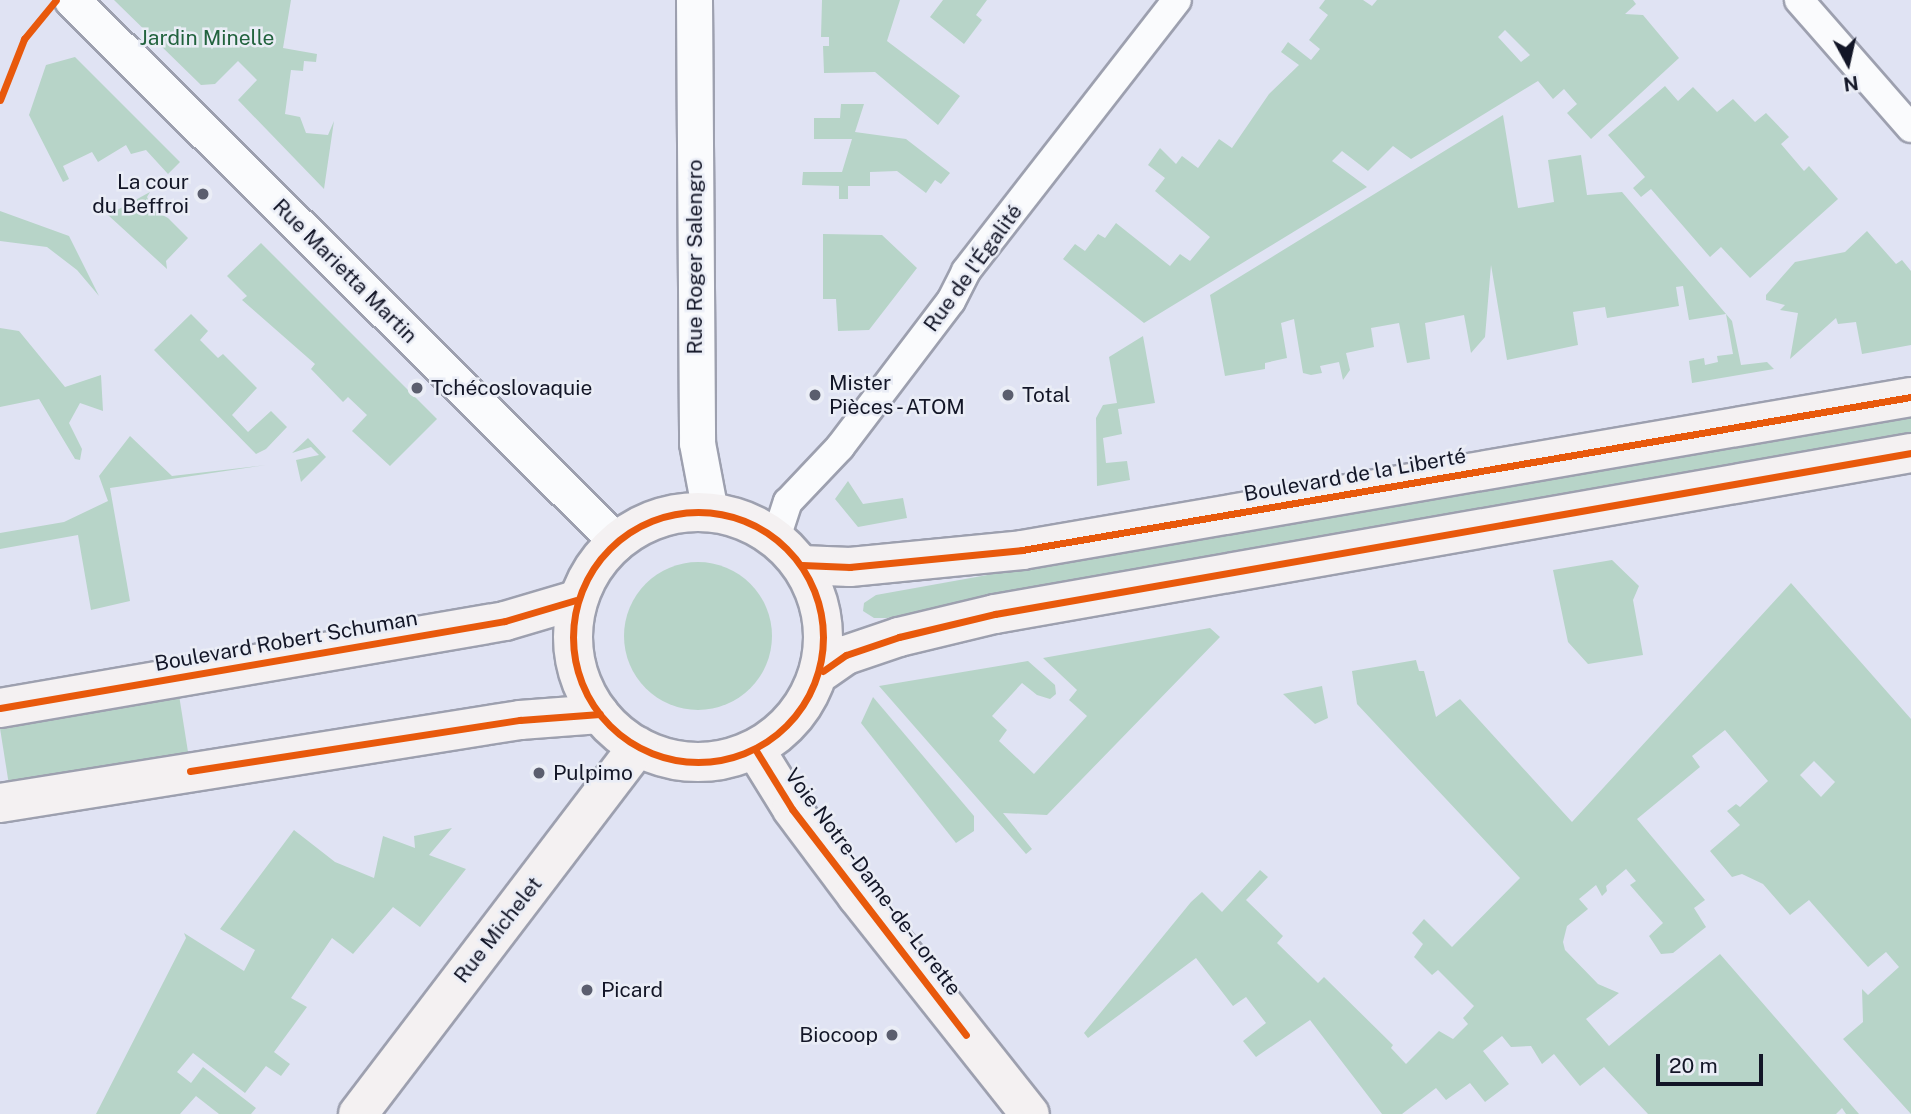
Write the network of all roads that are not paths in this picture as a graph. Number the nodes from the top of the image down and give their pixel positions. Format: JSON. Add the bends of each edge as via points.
{"nodes":[{"id":1,"x":72,"y":0,"type":"edge"},
{"id":2,"x":694,"y":0,"type":"edge"},
{"id":3,"x":1177,"y":0,"type":"edge"},
{"id":4,"x":1799,"y":0,"type":"edge"},
{"id":5,"x":1911,"y":128,"type":"edge"},
{"id":6,"x":1911,"y":397,"type":"edge"},
{"id":7,"x":1911,"y":453,"type":"edge"},
{"id":8,"x":710,"y":512,"type":"junction"},
{"id":9,"x":776,"y":538,"type":"junction"},
{"id":10,"x":617,"y":542,"type":"junction"},
{"id":11,"x":802,"y":565,"type":"junction"},
{"id":12,"x":576,"y":600,"type":"junction"},
{"id":13,"x":823,"y":671,"type":"junction"},
{"id":14,"x":0,"y":708,"type":"edge"},
{"id":15,"x":600,"y":714,"type":"junction"},
{"id":16,"x":638,"y":746,"type":"junction"},
{"id":17,"x":755,"y":749,"type":"junction"},
{"id":18,"x":0,"y":803,"type":"edge"},
{"id":19,"x":358,"y":1114,"type":"edge"},
{"id":20,"x":1030,"y":1114,"type":"edge"}],
"edges":[{"from":1,"to":10,"type":"street","name":"Rue Marietta Martin"},
{"from":2,"to":8,"type":"street","name":"Rue Roger Salengro","via":[[697,443]]},
{"from":3,"to":9,"type":"street","name":"Rue de l'Égalité","via":[[966,271],[951,301],[864,415],[788,502]]},
{"from":4,"to":5,"type":"street"},
{"from":6,"to":11,"type":"main road","name":"Boulevard de la Liberté","via":[[1022,550],[850,567]]},
{"from":7,"to":13,"type":"main road","via":[[995,614],[898,636],[846,655]]},
{"from":8,"to":9,"type":"main road","via":[[746,520]]},
{"from":8,"to":10,"type":"main road","via":[[677,513],[645,524]]},
{"from":9,"to":11,"type":"main road"},
{"from":10,"to":12,"type":"main road"},
{"from":11,"to":13,"type":"main road","via":[[817,595],[824,628]]},
{"from":12,"to":14,"type":"main road","name":"Boulevard Robert Schuman","via":[[505,621]]},
{"from":12,"to":15,"type":"main road","via":[[574,656],[587,694]]},
{"from":13,"to":17,"type":"main road","via":[[786,727]]},
{"from":15,"to":16,"type":"main road"},
{"from":15,"to":18,"type":"main road","via":[[520,720]]},
{"from":16,"to":17,"type":"main road","via":[[668,758],[700,762]]},
{"from":16,"to":19,"type":"main road","name":"Rue Michelet"},
{"from":17,"to":20,"type":"main road","name":"Voie Notre-Dame-de-Lorette","via":[[792,809],[857,896]]}]}
